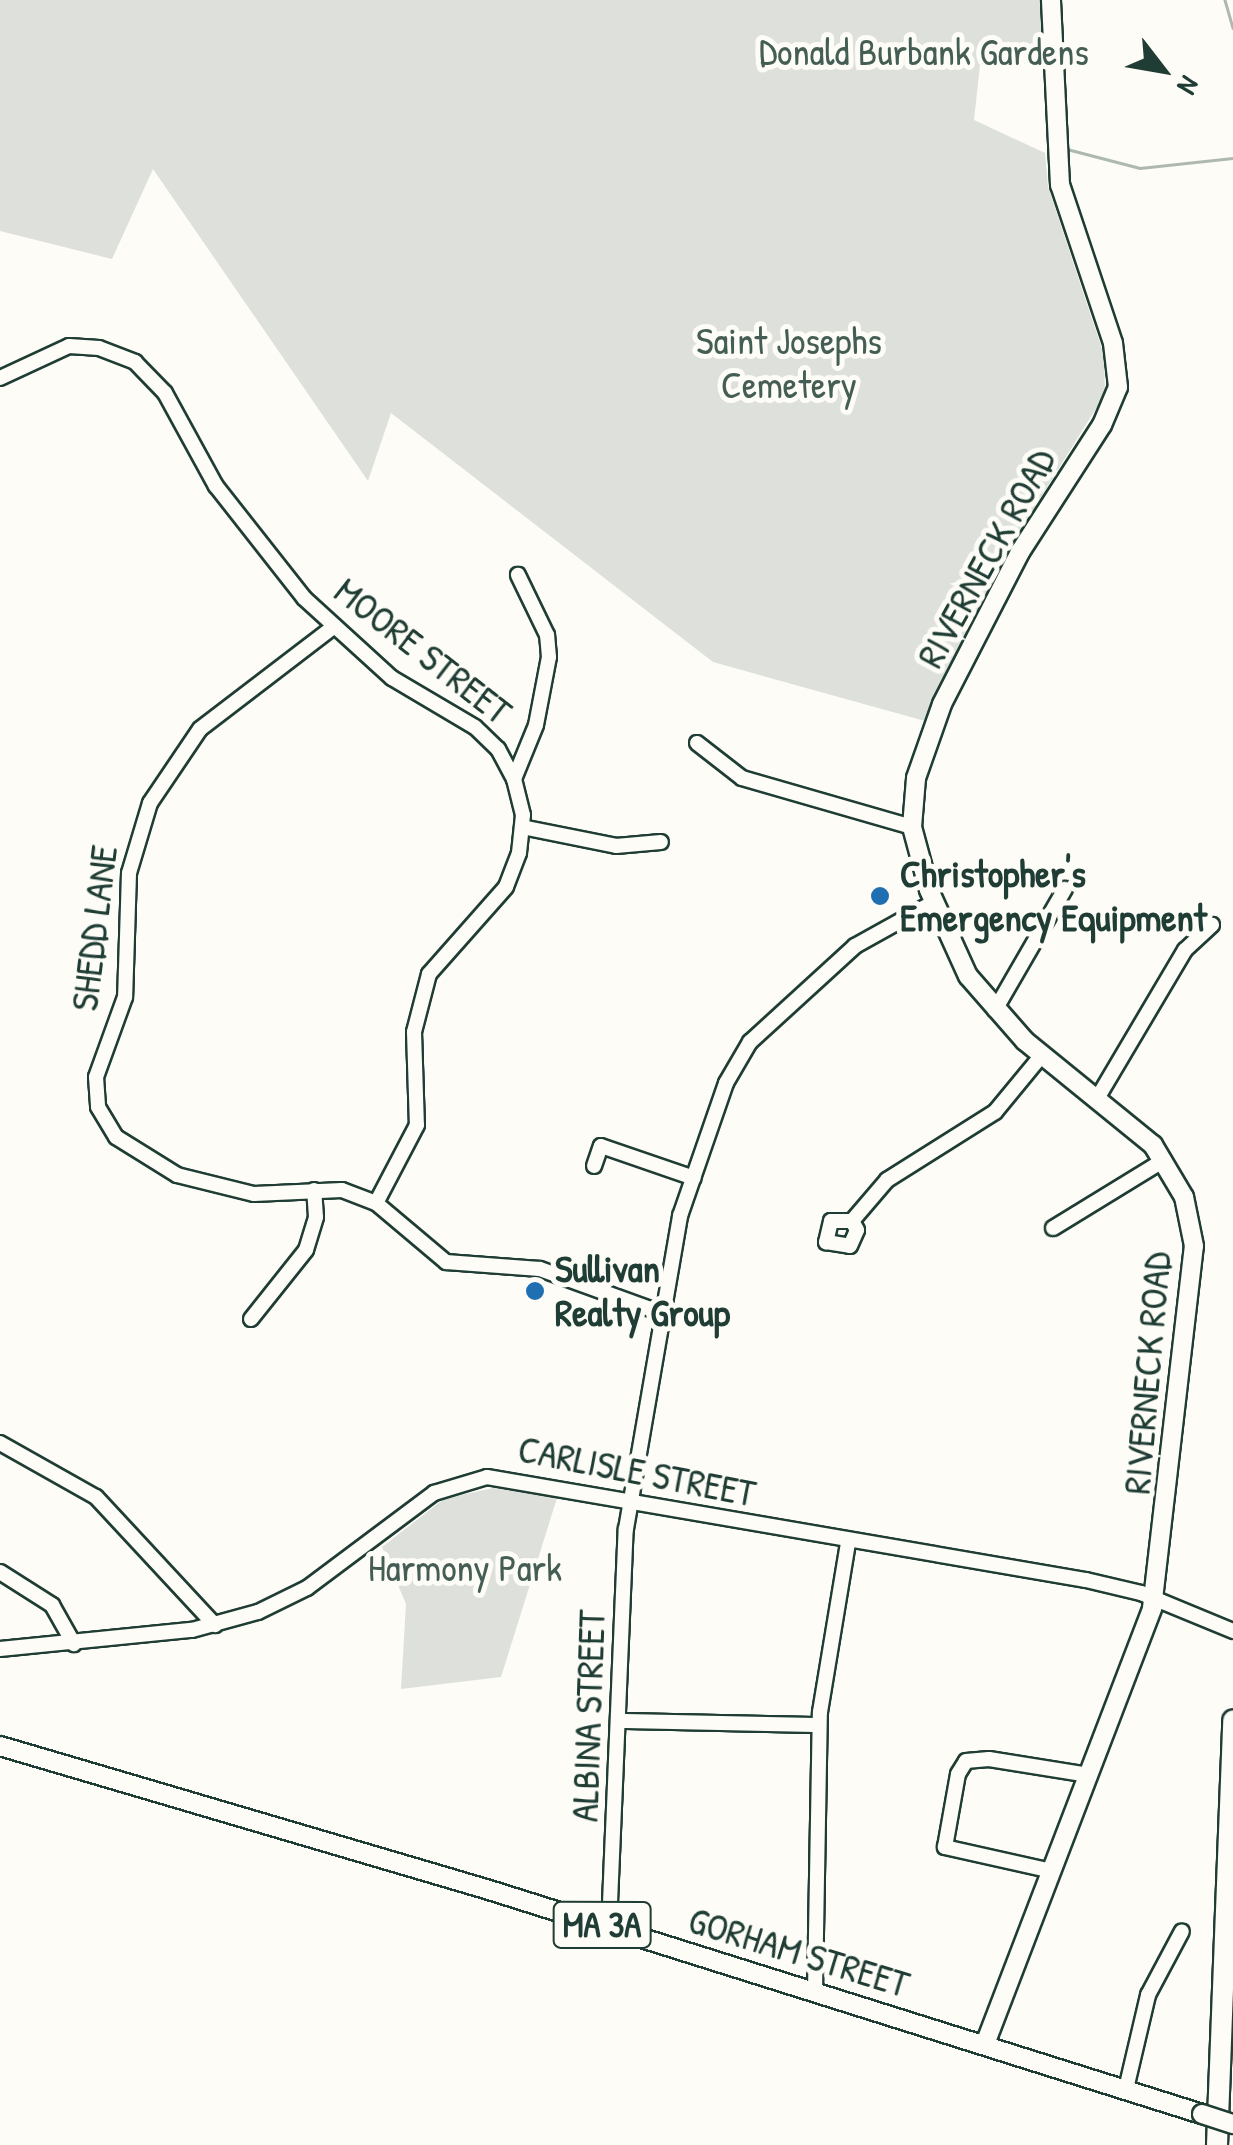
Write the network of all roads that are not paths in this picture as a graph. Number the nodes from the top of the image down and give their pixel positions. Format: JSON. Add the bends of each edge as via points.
{"nodes":[{"id":1,"x":1051,"y":0,"type":"edge"},
{"id":2,"x":0,"y":378,"type":"edge"},
{"id":3,"x":518,"y":575,"type":"dead end"},
{"id":4,"x":332,"y":628,"type":"junction"},
{"id":5,"x":697,"y":743,"type":"dead end"},
{"id":6,"x":514,"y":779,"type":"junction"},
{"id":7,"x":522,"y":827,"type":"junction"},
{"id":8,"x":912,"y":827,"type":"junction"},
{"id":9,"x":660,"y":842,"type":"dead end"},
{"id":10,"x":1065,"y":889,"type":"dead end"},
{"id":11,"x":934,"y":902,"type":"junction"},
{"id":12,"x":1212,"y":925,"type":"dead end"},
{"id":13,"x":995,"y":1010,"type":"junction"},
{"id":14,"x":1042,"y":1055,"type":"junction"},
{"id":15,"x":1098,"y":1097,"type":"junction"},
{"id":16,"x":1164,"y":1160,"type":"junction"},
{"id":17,"x":594,"y":1166,"type":"dead end"},
{"id":18,"x":694,"y":1178,"type":"junction"},
{"id":19,"x":314,"y":1190,"type":"junction"},
{"id":20,"x":376,"y":1203,"type":"junction"},
{"id":21,"x":852,"y":1221,"type":"dead end"},
{"id":22,"x":1052,"y":1228,"type":"dead end"},
{"id":23,"x":664,"y":1314,"type":"junction"},
{"id":24,"x":251,"y":1319,"type":"dead end"},
{"id":25,"x":0,"y":1443,"type":"edge"},
{"id":26,"x":631,"y":1505,"type":"junction"},
{"id":27,"x":848,"y":1542,"type":"junction"},
{"id":28,"x":0,"y":1572,"type":"edge"},
{"id":29,"x":1154,"y":1598,"type":"junction"},
{"id":30,"x":215,"y":1625,"type":"junction"},
{"id":31,"x":1226,"y":1628,"type":"edge"},
{"id":32,"x":74,"y":1644,"type":"junction"},
{"id":33,"x":0,"y":1649,"type":"edge"},
{"id":34,"x":1233,"y":1720,"type":"edge"},
{"id":35,"x":621,"y":1721,"type":"junction"},
{"id":36,"x":819,"y":1726,"type":"junction"},
{"id":37,"x":0,"y":1746,"type":"edge"},
{"id":38,"x":1090,"y":1775,"type":"junction"},
{"id":39,"x":1052,"y":1870,"type":"junction"},
{"id":40,"x":609,"y":1928,"type":"junction"},
{"id":41,"x":1182,"y":1931,"type":"dead end"},
{"id":42,"x":815,"y":1991,"type":"junction"},
{"id":43,"x":985,"y":2044,"type":"junction"},
{"id":44,"x":1126,"y":2088,"type":"junction"},
{"id":45,"x":1233,"y":2124,"type":"edge"},
{"id":46,"x":1217,"y":2145,"type":"edge"}],
"edges":[{"from":1,"to":8,"type":"main road","name":"RIVERNECK ROAD","via":[[1060,184],[1114,344],[1118,387],[1102,426],[1020,552],[942,704],[916,778]]},
{"from":2,"to":4,"type":"street","name":"MOORE STREET","via":[[69,346],[99,348],[135,362],[166,393],[216,486],[260,546]]},
{"from":3,"to":6,"type":"street","via":[[547,635],[549,657],[536,725]]},
{"from":4,"to":6,"type":"street","name":"MOORE STREET","via":[[392,678],[474,727]]},
{"from":4,"to":19,"type":"street","name":"SHEDD LANE","via":[[200,730],[150,802],[129,874],[125,997],[96,1077],[98,1107],[116,1137],[142,1158],[211,1186],[254,1194]]},
{"from":5,"to":8,"type":"street","via":[[742,778]]},
{"from":6,"to":7,"type":"street","name":"MOORE STREET"},
{"from":7,"to":9,"type":"street","via":[[616,846]]},
{"from":7,"to":20,"type":"street","name":"MOORE STREET","via":[[506,888],[429,974],[414,1032],[417,1125]]},
{"from":8,"to":11,"type":"main road","name":"RIVERNECK ROAD"},
{"from":10,"to":13,"type":"street"},
{"from":11,"to":13,"type":"main road","name":"RIVERNECK ROAD","via":[[968,976]]},
{"from":11,"to":18,"type":"street","name":"ALBINA STREET","via":[[855,946],[758,1033],[731,1073]]},
{"from":12,"to":15,"type":"street","via":[[1186,950]]},
{"from":13,"to":14,"type":"main road","name":"RIVERNECK ROAD"},
{"from":14,"to":15,"type":"main road","name":"RIVERNECK ROAD"},
{"from":14,"to":21,"type":"street","via":[[995,1112],[899,1170]]},
{"from":15,"to":16,"type":"main road","name":"RIVERNECK ROAD"},
{"from":16,"to":22,"type":"street"},
{"from":16,"to":29,"type":"main road","name":"RIVERNECK ROAD","via":[[1184,1198],[1194,1246]]},
{"from":17,"to":18,"type":"street","via":[[601,1146]]},
{"from":18,"to":23,"type":"street","name":"ALBINA STREET","via":[[674,1240]]},
{"from":19,"to":20,"type":"street","name":"SHEDD LANE","via":[[342,1190]]},
{"from":19,"to":24,"type":"street","via":[[316,1217],[306,1250]]},
{"from":20,"to":23,"type":"street","name":"SHEDD LANE","via":[[446,1262],[540,1270]]},
{"from":23,"to":26,"type":"street","name":"ALBINA STREET"},
{"from":25,"to":30,"type":"street","via":[[96,1497]]},
{"from":26,"to":27,"type":"street","name":"CARLISLE STREET"},
{"from":26,"to":30,"type":"street","name":"CARLISLE STREET","via":[[516,1479],[461,1482],[422,1500],[306,1588]]},
{"from":26,"to":35,"type":"street","name":"ALBINA STREET"},
{"from":27,"to":29,"type":"street","name":"CARLISLE STREET","via":[[1068,1576]]},
{"from":27,"to":36,"type":"street"},
{"from":28,"to":32,"type":"street","via":[[52,1605]]},
{"from":29,"to":31,"type":"street","name":"CARLISLE STREET"},
{"from":29,"to":38,"type":"main road","name":"RIVERNECK ROAD"},
{"from":30,"to":32,"type":"street","name":"CARLISLE STREET"},
{"from":32,"to":33,"type":"street","name":"CARLISLE STREET"},
{"from":34,"to":46,"type":"highway"},
{"from":35,"to":36,"type":"street"},
{"from":35,"to":40,"type":"street","name":"ALBINA STREET"},
{"from":36,"to":42,"type":"street"},
{"from":37,"to":40,"type":"main road","name":"GORHAM STREET","number":"MA 3A"},
{"from":38,"to":39,"type":"main road","name":"RIVERNECK ROAD"},
{"from":38,"to":39,"type":"street","via":[[989,1759],[966,1761],[958,1774],[944,1847]]},
{"from":39,"to":43,"type":"main road","name":"RIVERNECK ROAD"},
{"from":40,"to":42,"type":"main road","name":"GORHAM STREET","number":"MA 3A"},
{"from":41,"to":44,"type":"street","via":[[1148,1995]]},
{"from":42,"to":43,"type":"main road","name":"GORHAM STREET","number":"MA 3A"},
{"from":43,"to":44,"type":"main road","name":"GORHAM STREET","number":"MA 3A"},
{"from":44,"to":45,"type":"main road","name":"GORHAM STREET","number":"MA 3A","bridge":true}]}
